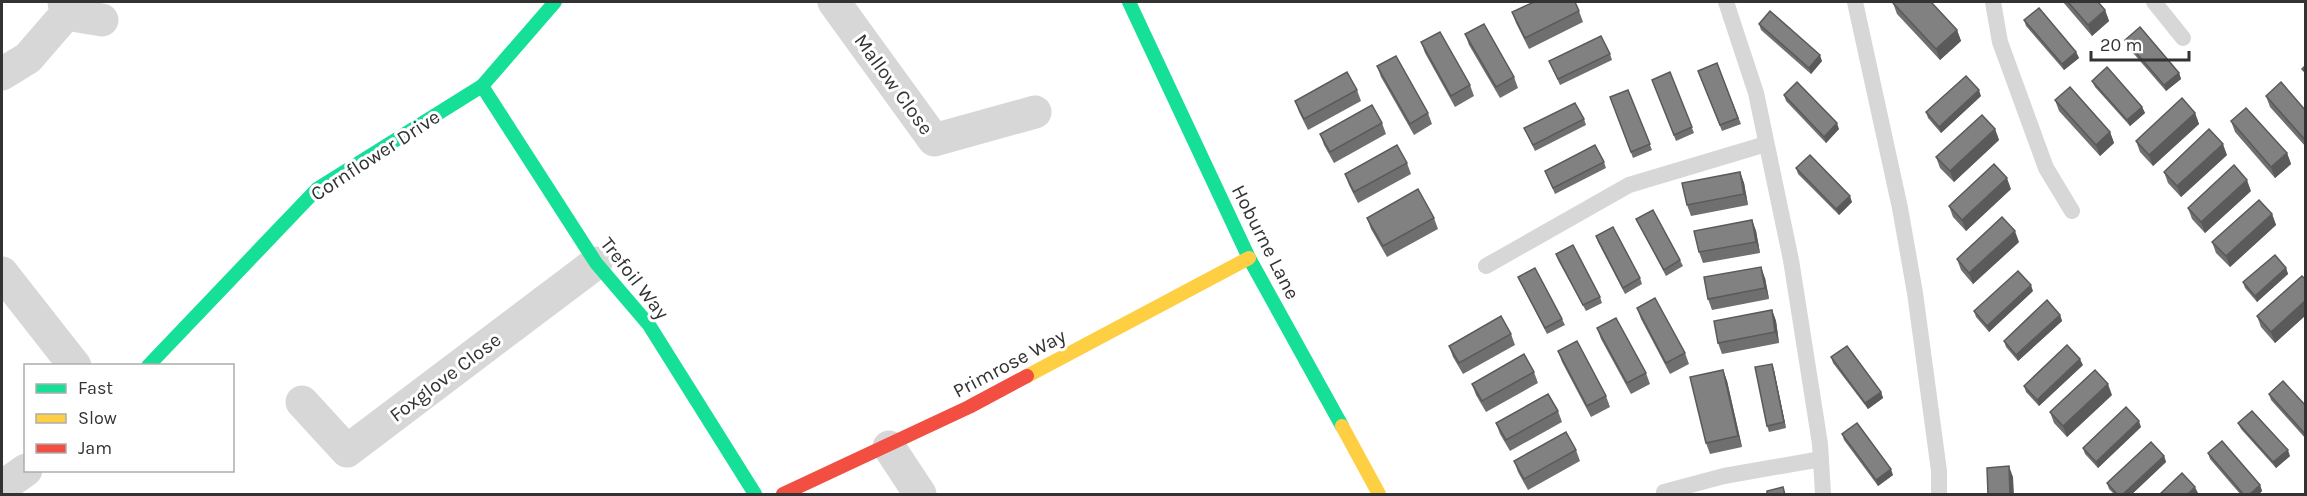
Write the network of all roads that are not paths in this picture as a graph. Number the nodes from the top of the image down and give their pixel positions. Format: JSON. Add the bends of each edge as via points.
{"nodes":[{"id":1,"x":555,"y":2,"type":"edge"},
{"id":2,"x":834,"y":2,"type":"edge"},
{"id":3,"x":1130,"y":2,"type":"edge"},
{"id":4,"x":1726,"y":2,"type":"edge"},
{"id":5,"x":1855,"y":2,"type":"edge"},
{"id":6,"x":1993,"y":2,"type":"edge"},
{"id":7,"x":2154,"y":2,"type":"edge"},
{"id":8,"x":65,"y":8,"type":"edge"},
{"id":9,"x":102,"y":20,"type":"dead end"},
{"id":10,"x":2183,"y":38,"type":"dead end"},
{"id":11,"x":2,"y":74,"type":"edge"},
{"id":12,"x":482,"y":86,"type":"junction"},
{"id":13,"x":1035,"y":112,"type":"dead end"},
{"id":14,"x":1766,"y":144,"type":"junction"},
{"id":15,"x":2072,"y":212,"type":"dead end"},
{"id":16,"x":1249,"y":258,"type":"junction"},
{"id":17,"x":596,"y":263,"type":"junction"},
{"id":18,"x":1486,"y":266,"type":"dead end"},
{"id":19,"x":2,"y":273,"type":"edge"},
{"id":20,"x":73,"y":364,"type":"edge"},
{"id":21,"x":150,"y":364,"type":"edge"},
{"id":22,"x":302,"y":402,"type":"dead end"},
{"id":23,"x":889,"y":447,"type":"junction"},
{"id":24,"x":1821,"y":459,"type":"junction"},
{"id":25,"x":24,"y":472,"type":"edge"},
{"id":26,"x":2,"y":487,"type":"edge"},
{"id":27,"x":1664,"y":492,"type":"dead end"},
{"id":28,"x":755,"y":495,"type":"edge"},
{"id":29,"x":783,"y":495,"type":"edge"},
{"id":30,"x":920,"y":495,"type":"edge"},
{"id":31,"x":1379,"y":495,"type":"edge"},
{"id":32,"x":1823,"y":495,"type":"edge"},
{"id":33,"x":1939,"y":495,"type":"edge"}],
"edges":[{"from":1,"to":12,"type":"street","name":"Cornflower Drive"},
{"from":2,"to":13,"type":"street","name":"Mallow Close","via":[[934,140]]},
{"from":3,"to":16,"type":"street","name":"Hoburne Lane"},
{"from":4,"to":14,"type":"lane","via":[[1756,93]]},
{"from":5,"to":33,"type":"lane","via":[[1915,293]]},
{"from":6,"to":15,"type":"lane","via":[[2000,42],[2046,168]]},
{"from":7,"to":10,"type":"lane"},
{"from":8,"to":9,"type":"street"},
{"from":8,"to":11,"type":"street","via":[[28,58]]},
{"from":12,"to":17,"type":"street","name":"Trefoil Way"},
{"from":12,"to":21,"type":"street","name":"Cornflower Drive","via":[[317,189]]},
{"from":14,"to":18,"type":"lane","via":[[1629,185]]},
{"from":14,"to":24,"type":"lane","via":[[1791,260]]},
{"from":16,"to":23,"type":"street","name":"Primrose Way"},
{"from":16,"to":31,"type":"street","name":"Hoburne Lane"},
{"from":17,"to":22,"type":"street","name":"Foxglove Close","via":[[347,451]]},
{"from":17,"to":28,"type":"street","name":"Trefoil Way","via":[[649,325]]},
{"from":19,"to":20,"type":"street"},
{"from":23,"to":29,"type":"street","name":"Primrose Way"},
{"from":23,"to":30,"type":"street"},
{"from":24,"to":27,"type":"lane","via":[[1724,476]]},
{"from":24,"to":32,"type":"lane"},
{"from":25,"to":26,"type":"street"}]}
